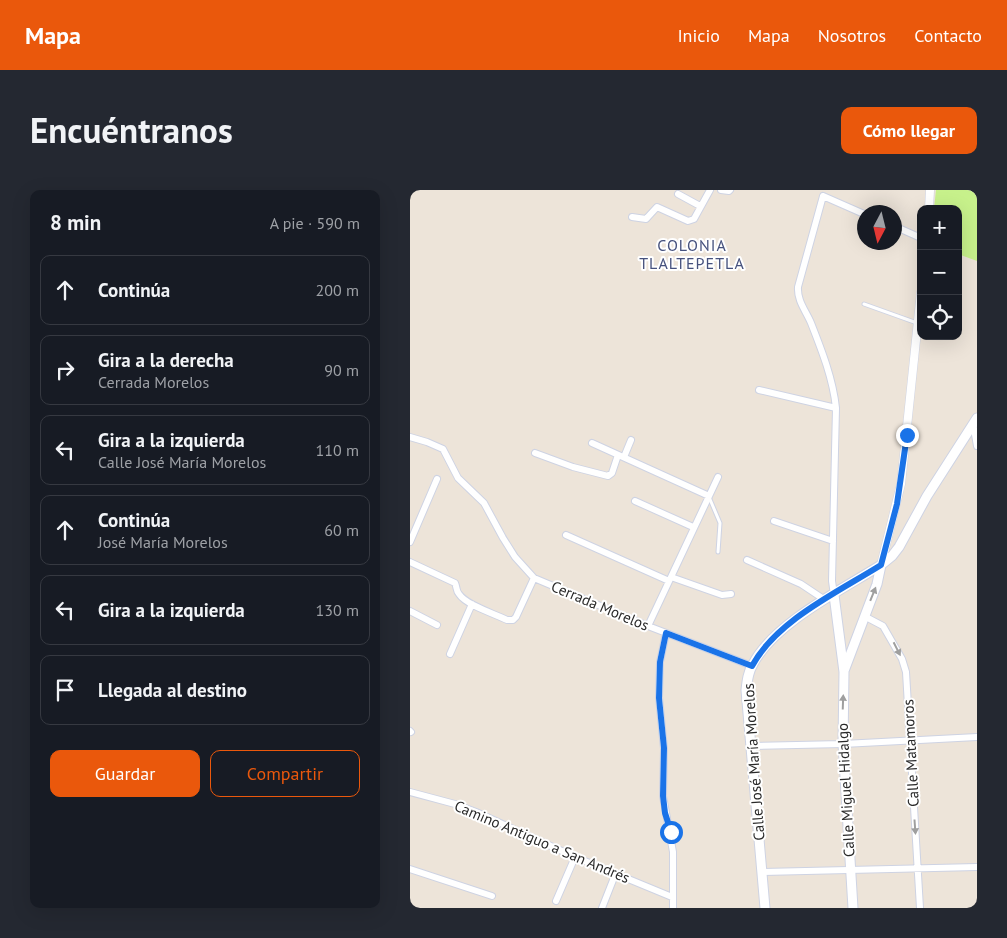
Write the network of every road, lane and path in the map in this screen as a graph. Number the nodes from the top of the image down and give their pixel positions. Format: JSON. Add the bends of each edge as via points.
{"nodes":[{"id":1,"x":710,"y":190,"type":"edge"},
{"id":2,"x":721,"y":190,"type":"edge"},
{"id":3,"x":730,"y":190,"type":"edge"},
{"id":4,"x":930,"y":190,"type":"edge"},
{"id":5,"x":821,"y":193,"type":"edge"},
{"id":6,"x":678,"y":194,"type":"dead end"},
{"id":7,"x":929,"y":205,"type":"edge"},
{"id":8,"x":700,"y":206,"type":"junction"},
{"id":9,"x":857,"y":211,"type":"edge"},
{"id":10,"x":632,"y":217,"type":"dead end"},
{"id":11,"x":902,"y":230,"type":"edge"},
{"id":12,"x":917,"y":236,"type":"edge"},
{"id":13,"x":864,"y":304,"type":"dead end"},
{"id":14,"x":917,"y":323,"type":"edge"},
{"id":15,"x":917,"y":332,"type":"edge"},
{"id":16,"x":759,"y":390,"type":"dead end"},
{"id":17,"x":836,"y":408,"type":"junction"},
{"id":18,"x":975,"y":421,"type":"edge"},
{"id":19,"x":410,"y":437,"type":"edge"},
{"id":20,"x":631,"y":440,"type":"dead end"},
{"id":21,"x":592,"y":443,"type":"dead end"},
{"id":22,"x":977,"y":446,"type":"edge"},
{"id":23,"x":535,"y":453,"type":"dead end"},
{"id":24,"x":621,"y":456,"type":"junction"},
{"id":25,"x":718,"y":477,"type":"dead end"},
{"id":26,"x":437,"y":479,"type":"dead end"},
{"id":27,"x":709,"y":496,"type":"junction"},
{"id":28,"x":635,"y":501,"type":"dead end"},
{"id":29,"x":774,"y":521,"type":"dead end"},
{"id":30,"x":693,"y":527,"type":"junction"},
{"id":31,"x":566,"y":535,"type":"dead end"},
{"id":32,"x":833,"y":541,"type":"junction"},
{"id":33,"x":410,"y":542,"type":"edge"},
{"id":34,"x":718,"y":552,"type":"dead end"},
{"id":35,"x":747,"y":560,"type":"dead end"},
{"id":36,"x":410,"y":562,"type":"edge"},
{"id":37,"x":881,"y":565,"type":"junction"},
{"id":38,"x":534,"y":578,"type":"junction"},
{"id":39,"x":670,"y":579,"type":"junction"},
{"id":40,"x":731,"y":594,"type":"dead end"},
{"id":41,"x":834,"y":595,"type":"junction"},
{"id":42,"x":825,"y":600,"type":"junction"},
{"id":43,"x":472,"y":604,"type":"junction"},
{"id":44,"x":410,"y":611,"type":"edge"},
{"id":45,"x":864,"y":616,"type":"junction"},
{"id":46,"x":438,"y":625,"type":"dead end"},
{"id":47,"x":648,"y":626,"type":"junction"},
{"id":48,"x":666,"y":633,"type":"junction"},
{"id":49,"x":450,"y":654,"type":"dead end"},
{"id":50,"x":752,"y":666,"type":"junction"},
{"id":51,"x":844,"y":672,"type":"junction"},
{"id":52,"x":977,"y":737,"type":"edge"},
{"id":53,"x":910,"y":740,"type":"junction"},
{"id":54,"x":843,"y":744,"type":"junction"},
{"id":55,"x":752,"y":746,"type":"junction"},
{"id":56,"x":410,"y":792,"type":"edge"},
{"id":57,"x":575,"y":857,"type":"junction"},
{"id":58,"x":977,"y":867,"type":"edge"},
{"id":59,"x":918,"y":868,"type":"junction"},
{"id":60,"x":410,"y":870,"type":"edge"},
{"id":61,"x":851,"y":871,"type":"junction"},
{"id":62,"x":763,"y":872,"type":"junction"},
{"id":63,"x":615,"y":874,"type":"junction"},
{"id":64,"x":492,"y":896,"type":"dead end"},
{"id":65,"x":672,"y":897,"type":"junction"},
{"id":66,"x":556,"y":901,"type":"dead end"},
{"id":67,"x":602,"y":908,"type":"edge"},
{"id":68,"x":672,"y":908,"type":"edge"},
{"id":69,"x":765,"y":908,"type":"edge"},
{"id":70,"x":853,"y":908,"type":"edge"},
{"id":71,"x":920,"y":908,"type":"edge"}],
"edges":[{"from":1,"to":8,"type":"street"},
{"from":2,"to":3,"type":"street"},
{"from":4,"to":7,"type":"street"},
{"from":5,"to":9,"type":"street"},
{"from":5,"to":17,"type":"street","via":[[797,295],[825,360]]},
{"from":6,"to":8,"type":"street"},
{"from":8,"to":10,"type":"street","via":[[692,221],[657,207],[646,219]]},
{"from":11,"to":12,"type":"street"},
{"from":13,"to":14,"type":"lane"},
{"from":15,"to":37,"type":"street","via":[[901,484]]},
{"from":16,"to":17,"type":"street"},
{"from":17,"to":32,"type":"street"},
{"from":18,"to":22,"type":"street"},
{"from":18,"to":37,"type":"main road","name":"Calle José María Morelos","via":[[899,547]]},
{"from":19,"to":38,"type":"street","via":[[443,449],[458,478],[484,503],[515,557]]},
{"from":20,"to":24,"type":"street"},
{"from":21,"to":24,"type":"street"},
{"from":23,"to":24,"type":"street","via":[[608,476]]},
{"from":24,"to":27,"type":"street"},
{"from":25,"to":27,"type":"street"},
{"from":26,"to":33,"type":"street"},
{"from":27,"to":30,"type":"street"},
{"from":27,"to":34,"type":"lane","via":[[720,523]]},
{"from":28,"to":30,"type":"street"},
{"from":29,"to":32,"type":"street"},
{"from":30,"to":39,"type":"street"},
{"from":31,"to":39,"type":"street"},
{"from":32,"to":41,"type":"street"},
{"from":35,"to":42,"type":"street","via":[[801,584]]},
{"from":36,"to":43,"type":"street","via":[[455,583],[460,596]]},
{"from":37,"to":41,"type":"main road","name":"Calle José María Morelos"},
{"from":45,"to":37,"type":"main road","name":"Calle Miguel Hidalgo","one_way":true},
{"from":38,"to":43,"type":"street","via":[[513,620]]},
{"from":38,"to":47,"type":"street","name":"Cerrada Morelos"},
{"from":39,"to":40,"type":"street","via":[[722,596]]},
{"from":39,"to":47,"type":"street"},
{"from":41,"to":42,"type":"main road","name":"Calle José María Morelos"},
{"from":41,"to":51,"type":"main road","name":"Calle Miguel Hidalgo"},
{"from":42,"to":50,"type":"main road","name":"Calle José María Morelos","via":[[780,631],[758,654]]},
{"from":43,"to":49,"type":"street"},
{"from":44,"to":46,"type":"street"},
{"from":45,"to":51,"type":"main road","name":"Calle Miguel Hidalgo"},
{"from":45,"to":53,"type":"street","name":"Calle Matamoros","one_way":true,"via":[[883,626],[904,665]]},
{"from":47,"to":48,"type":"street","name":"Cerrada Morelos"},
{"from":48,"to":50,"type":"street","name":"Cerrada Morelos"},
{"from":48,"to":65,"type":"street","via":[[660,662],[659,698],[664,748],[663,796],[673,852]]},
{"from":50,"to":55,"type":"main road","name":"Calle José María Morelos","via":[[746,690]]},
{"from":54,"to":51,"type":"main road","name":"Calle Miguel Hidalgo","one_way":true},
{"from":52,"to":53,"type":"street"},
{"from":53,"to":54,"type":"street"},
{"from":53,"to":59,"type":"street","name":"Calle Matamoros","one_way":true},
{"from":54,"to":55,"type":"street"},
{"from":54,"to":61,"type":"main road","name":"Calle Miguel Hidalgo"},
{"from":55,"to":62,"type":"main road","name":"Calle José María Morelos"},
{"from":56,"to":57,"type":"street","name":"Camino Antiguo a San Andrés","via":[[476,812]]},
{"from":57,"to":63,"type":"street","name":"Camino Antiguo a San Andrés"},
{"from":57,"to":66,"type":"street"},
{"from":58,"to":59,"type":"street"},
{"from":59,"to":61,"type":"street"},
{"from":59,"to":71,"type":"street","name":"Calle Matamoros"},
{"from":60,"to":64,"type":"street"},
{"from":61,"to":62,"type":"street"},
{"from":61,"to":70,"type":"main road","name":"Calle Miguel Hidalgo"},
{"from":62,"to":69,"type":"main road","name":"Calle José María Morelos"},
{"from":63,"to":65,"type":"street","name":"Camino Antiguo a San Andrés"},
{"from":63,"to":67,"type":"street"},
{"from":65,"to":68,"type":"street"}]}
